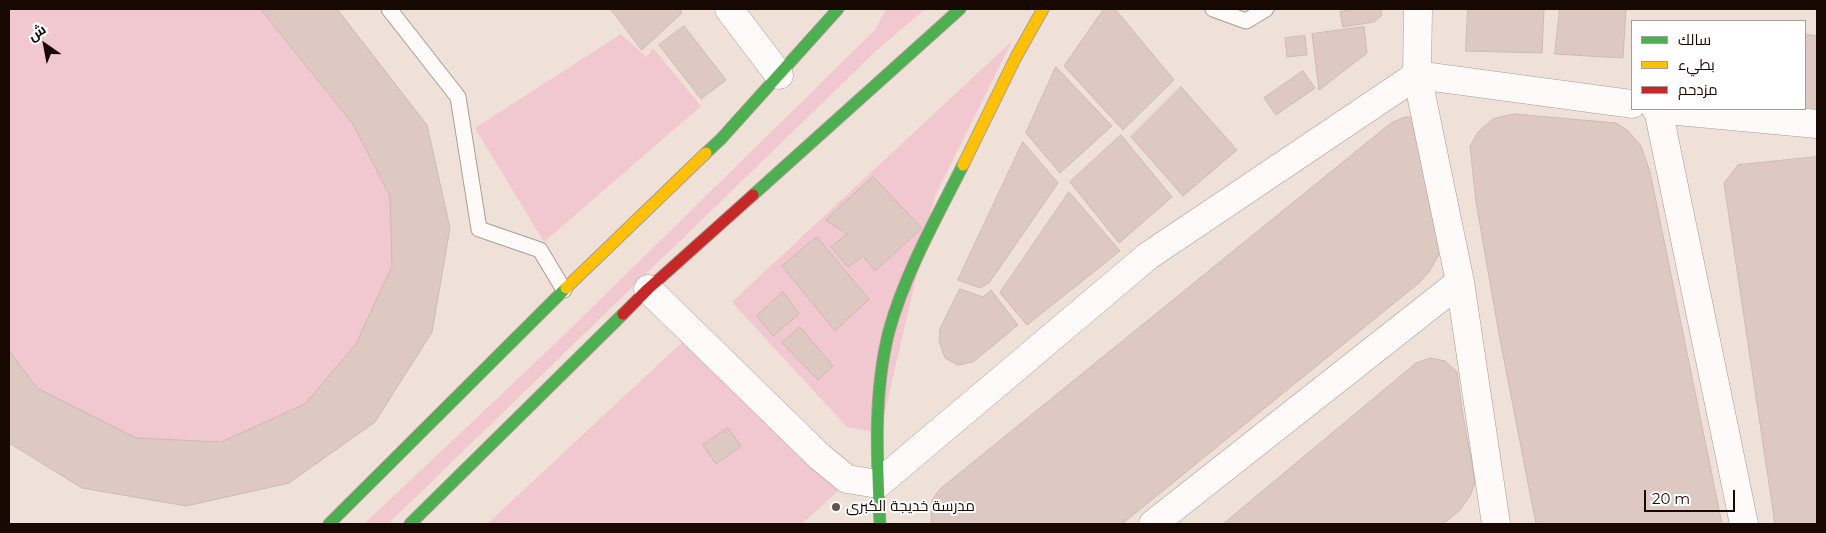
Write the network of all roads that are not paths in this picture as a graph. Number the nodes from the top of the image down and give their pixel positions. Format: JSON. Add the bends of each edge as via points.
{"nodes":[{"id":1,"x":389,"y":9,"type":"edge"},
{"id":2,"x":729,"y":9,"type":"edge"},
{"id":3,"x":838,"y":9,"type":"edge"},
{"id":4,"x":960,"y":9,"type":"edge"},
{"id":5,"x":1043,"y":9,"type":"edge"},
{"id":6,"x":1214,"y":9,"type":"edge"},
{"id":7,"x":1266,"y":9,"type":"edge"},
{"id":8,"x":1418,"y":9,"type":"edge"},
{"id":9,"x":779,"y":75,"type":"junction"},
{"id":10,"x":1417,"y":75,"type":"junction"},
{"id":11,"x":1631,"y":104,"type":"edge"},
{"id":12,"x":1657,"y":110,"type":"edge"},
{"id":13,"x":1668,"y":110,"type":"edge"},
{"id":14,"x":1817,"y":124,"type":"edge"},
{"id":15,"x":1460,"y":282,"type":"junction"},
{"id":16,"x":648,"y":289,"type":"junction"},
{"id":17,"x":564,"y":290,"type":"junction"},
{"id":18,"x":878,"y":484,"type":"junction"},
{"id":19,"x":329,"y":524,"type":"edge"},
{"id":20,"x":410,"y":524,"type":"edge"},
{"id":21,"x":880,"y":524,"type":"edge"},
{"id":22,"x":1153,"y":524,"type":"edge"},
{"id":23,"x":1496,"y":524,"type":"edge"},
{"id":24,"x":1744,"y":524,"type":"edge"}],
"edges":[{"from":1,"to":17,"type":"lane","via":[[458,97],[478,229],[540,250]]},
{"from":2,"to":9,"type":"street"},
{"from":3,"to":9,"type":"main road"},
{"from":4,"to":16,"type":"main road"},
{"from":5,"to":18,"type":"main road","via":[[924,242],[895,312],[881,377]]},
{"from":6,"to":7,"type":"lane","via":[[1246,21]]},
{"from":8,"to":10,"type":"street"},
{"from":9,"to":17,"type":"main road","via":[[721,139]]},
{"from":10,"to":11,"type":"street"},
{"from":10,"to":15,"type":"street"},
{"from":10,"to":18,"type":"street","via":[[1148,256]]},
{"from":12,"to":24,"type":"street"},
{"from":13,"to":14,"type":"street"},
{"from":15,"to":22,"type":"street"},
{"from":15,"to":23,"type":"street"},
{"from":16,"to":18,"type":"street","via":[[820,457],[847,479]]},
{"from":16,"to":20,"type":"main road"},
{"from":17,"to":19,"type":"main road"},
{"from":18,"to":21,"type":"main road"}]}
